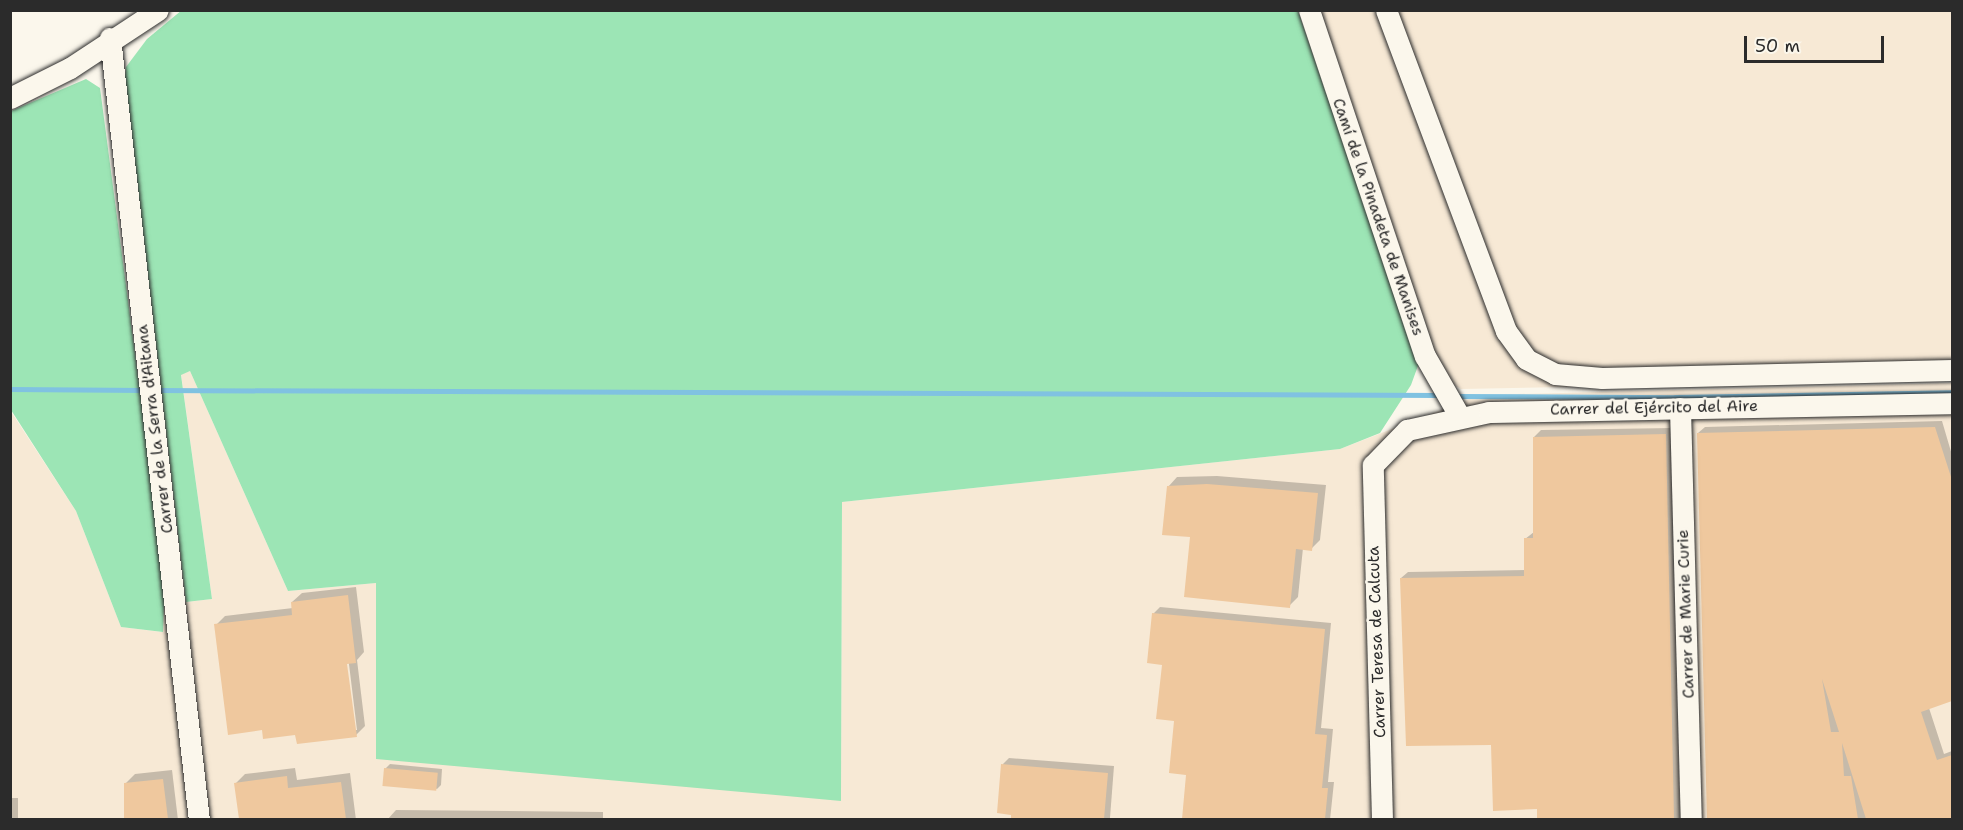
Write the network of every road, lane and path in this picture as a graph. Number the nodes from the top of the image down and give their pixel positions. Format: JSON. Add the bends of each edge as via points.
{"nodes":[{"id":1,"x":158,"y":10,"type":"edge"},
{"id":2,"x":1309,"y":10,"type":"edge"},
{"id":3,"x":1386,"y":10,"type":"edge"},
{"id":4,"x":110,"y":38,"type":"junction"},
{"id":5,"x":10,"y":98,"type":"edge"},
{"id":6,"x":1953,"y":370,"type":"edge"},
{"id":7,"x":1953,"y":403,"type":"edge"},
{"id":8,"x":1680,"y":408,"type":"junction"},
{"id":9,"x":1460,"y":417,"type":"junction"},
{"id":10,"x":1373,"y":465,"type":"joint"},
{"id":11,"x":199,"y":819,"type":"edge"},
{"id":12,"x":1382,"y":819,"type":"edge"},
{"id":13,"x":1691,"y":819,"type":"edge"}],
"edges":[{"from":1,"to":4,"type":"street"},
{"from":2,"to":9,"type":"street","name":"Camí de la Pinadeta de Manises","via":[[1425,356]]},
{"from":3,"to":6,"type":"street","via":[[1506,331],[1526,359],[1555,374],[1602,378]]},
{"from":4,"to":5,"type":"street","via":[[70,68]]},
{"from":4,"to":11,"type":"street","name":"Carrer de la Serra d'Aitana"},
{"from":7,"to":8,"type":"street","name":"Carrer del Ejército del Aire"},
{"from":8,"to":9,"type":"street","name":"Carrer del Ejército del Aire","via":[[1489,412]]},
{"from":8,"to":13,"type":"street","name":"Carrer de Marie Curie"},
{"from":9,"to":10,"type":"street","name":"Carrer del Ejército del Aire","via":[[1407,430]]},
{"from":10,"to":12,"type":"street","name":"Carrer Teresa de Calcuta"}]}
